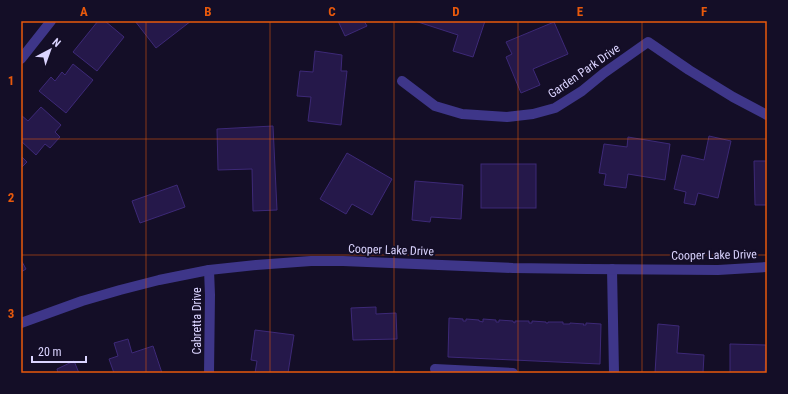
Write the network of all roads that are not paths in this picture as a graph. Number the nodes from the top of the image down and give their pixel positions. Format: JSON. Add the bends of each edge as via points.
{"nodes":[{"id":1,"x":51,"y":21,"type":"edge"},
{"id":2,"x":21,"y":59,"type":"edge"},
{"id":3,"x":402,"y":81,"type":"dead end"},
{"id":4,"x":767,"y":115,"type":"edge"},
{"id":5,"x":767,"y":267,"type":"edge"},
{"id":6,"x":612,"y":269,"type":"junction"},
{"id":7,"x":209,"y":270,"type":"junction"},
{"id":8,"x":21,"y":323,"type":"edge"},
{"id":9,"x":435,"y":369,"type":"dead end"},
{"id":10,"x":209,"y":373,"type":"edge"},
{"id":11,"x":513,"y":373,"type":"edge"},
{"id":12,"x":614,"y":373,"type":"edge"}],
"edges":[{"from":1,"to":2,"type":"street"},
{"from":3,"to":4,"type":"street","name":"Garden Park Drive","via":[[435,106],[462,114],[507,117],[532,114],[555,108],[576,95],[648,42],[733,97]]},
{"from":5,"to":6,"type":"street","name":"Cooper Lake Drive","via":[[718,270]]},
{"from":6,"to":7,"type":"street","name":"Cooper Lake Drive","via":[[323,261],[256,264]]},
{"from":6,"to":12,"type":"street"},
{"from":7,"to":8,"type":"street","name":"Cooper Lake Drive","via":[[120,290]]},
{"from":7,"to":10,"type":"street","name":"Cabretta Drive"},
{"from":9,"to":11,"type":"street"}]}
